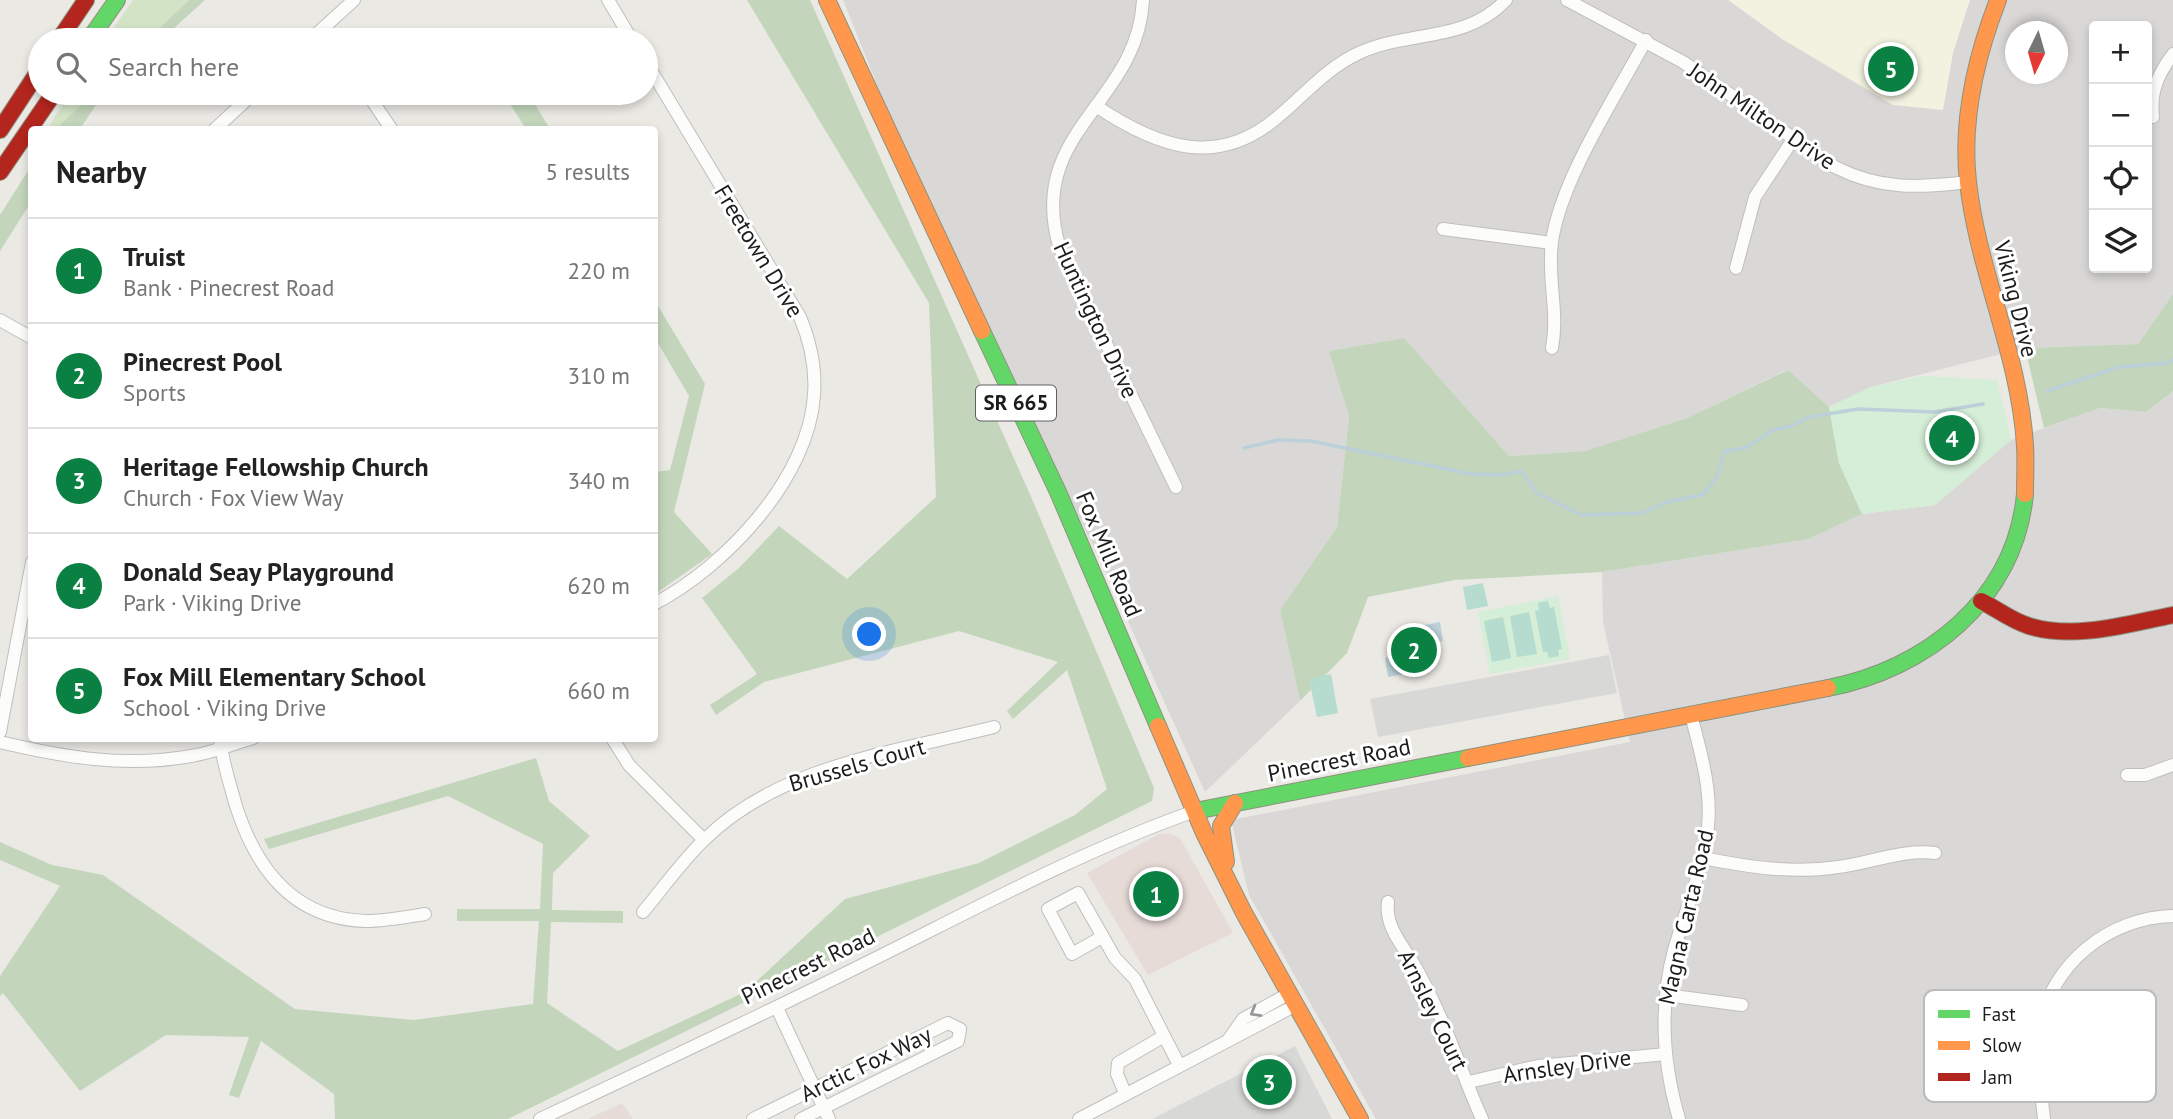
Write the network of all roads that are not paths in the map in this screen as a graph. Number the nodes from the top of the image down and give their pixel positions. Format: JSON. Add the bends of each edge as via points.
{"nodes":[{"id":1,"x":86,"y":0,"type":"edge"},
{"id":2,"x":92,"y":0,"type":"edge"},
{"id":3,"x":354,"y":0,"type":"edge"},
{"id":4,"x":608,"y":0,"type":"edge"},
{"id":5,"x":827,"y":0,"type":"edge"},
{"id":6,"x":1143,"y":0,"type":"edge"},
{"id":7,"x":1506,"y":0,"type":"edge"},
{"id":8,"x":1567,"y":0,"type":"edge"},
{"id":9,"x":1998,"y":0,"type":"edge"},
{"id":10,"x":113,"y":6,"type":"edge"},
{"id":11,"x":67,"y":28,"type":"edge"},
{"id":12,"x":97,"y":28,"type":"edge"},
{"id":13,"x":326,"y":28,"type":"edge"},
{"id":14,"x":625,"y":28,"type":"edge"},
{"id":15,"x":1646,"y":40,"type":"junction"},
{"id":16,"x":2173,"y":54,"type":"edge"},
{"id":17,"x":658,"y":82,"type":"edge"},
{"id":18,"x":28,"y":87,"type":"edge"},
{"id":19,"x":46,"y":105,"type":"edge"},
{"id":20,"x":241,"y":105,"type":"edge"},
{"id":21,"x":375,"y":105,"type":"edge"},
{"id":22,"x":1096,"y":106,"type":"junction"},
{"id":23,"x":2153,"y":117,"type":"dead end"},
{"id":24,"x":31,"y":126,"type":"edge"},
{"id":25,"x":218,"y":126,"type":"edge"},
{"id":26,"x":388,"y":126,"type":"edge"},
{"id":27,"x":0,"y":130,"type":"edge"},
{"id":28,"x":28,"y":131,"type":"edge"},
{"id":29,"x":1794,"y":138,"type":"junction"},
{"id":30,"x":0,"y":172,"type":"edge"},
{"id":31,"x":1968,"y":182,"type":"junction"},
{"id":32,"x":1443,"y":229,"type":"dead end"},
{"id":33,"x":1552,"y":243,"type":"junction"},
{"id":34,"x":1736,"y":268,"type":"dead end"},
{"id":35,"x":0,"y":320,"type":"edge"},
{"id":36,"x":28,"y":336,"type":"edge"},
{"id":37,"x":1552,"y":348,"type":"dead end"},
{"id":38,"x":1176,"y":487,"type":"dead end"},
{"id":39,"x":28,"y":583,"type":"edge"},
{"id":40,"x":658,"y":601,"type":"edge"},
{"id":41,"x":1981,"y":601,"type":"junction"},
{"id":42,"x":2173,"y":615,"type":"edge"},
{"id":43,"x":1691,"y":715,"type":"junction"},
{"id":44,"x":995,"y":727,"type":"dead end"},
{"id":45,"x":0,"y":732,"type":"edge"},
{"id":46,"x":0,"y":742,"type":"edge"},
{"id":47,"x":615,"y":742,"type":"edge"},
{"id":48,"x":220,"y":743,"type":"edge"},
{"id":49,"x":2173,"y":765,"type":"edge"},
{"id":50,"x":2127,"y":775,"type":"dead end"},
{"id":51,"x":1235,"y":803,"type":"junction"},
{"id":52,"x":1195,"y":811,"type":"junction"},
{"id":53,"x":704,"y":840,"type":"junction"},
{"id":54,"x":1935,"y":853,"type":"dead end"},
{"id":55,"x":1703,"y":858,"type":"junction"},
{"id":56,"x":1230,"y":884,"type":"junction"},
{"id":57,"x":1388,"y":902,"type":"dead end"},
{"id":58,"x":643,"y":912,"type":"dead end"},
{"id":59,"x":425,"y":914,"type":"dead end"},
{"id":60,"x":2173,"y":916,"type":"edge"},
{"id":61,"x":1102,"y":937,"type":"junction"},
{"id":62,"x":2053,"y":990,"type":"edge"},
{"id":63,"x":1666,"y":995,"type":"junction"},
{"id":64,"x":1293,"y":999,"type":"junction"},
{"id":65,"x":1742,"y":1005,"type":"dead end"},
{"id":66,"x":777,"y":1008,"type":"junction"},
{"id":67,"x":1164,"y":1035,"type":"junction"},
{"id":68,"x":1666,"y":1054,"type":"junction"},
{"id":69,"x":1180,"y":1065,"type":"junction"},
{"id":70,"x":1469,"y":1082,"type":"junction"},
{"id":71,"x":814,"y":1089,"type":"junction"},
{"id":72,"x":1125,"y":1093,"type":"junction"},
{"id":73,"x":827,"y":1114,"type":"edge"},
{"id":74,"x":540,"y":1119,"type":"edge"},
{"id":75,"x":753,"y":1119,"type":"edge"},
{"id":76,"x":802,"y":1119,"type":"edge"},
{"id":77,"x":1079,"y":1119,"type":"edge"},
{"id":78,"x":1360,"y":1119,"type":"edge"},
{"id":79,"x":1482,"y":1119,"type":"edge"},
{"id":80,"x":1679,"y":1119,"type":"edge"}],
"edges":[{"from":1,"to":11,"type":"street"},
{"from":2,"to":10,"type":"street"},
{"from":3,"to":13,"type":"street"},
{"from":4,"to":14,"type":"street"},
{"from":5,"to":52,"type":"street","name":"Fox Mill Road","number":"SR 665","via":[[1058,492]]},
{"from":6,"to":22,"type":"street","name":"Huntington Drive","via":[[1139,29],[1125,65]]},
{"from":7,"to":22,"type":"street","via":[[1466,28],[1406,38],[1358,53],[1318,79],[1268,125],[1222,145],[1192,147],[1153,140]]},
{"from":8,"to":15,"type":"street","name":"John Milton Drive"},
{"from":9,"to":31,"type":"street","name":"Viking Drive","via":[[1977,63],[1969,108]]},
{"from":10,"to":12,"type":"street"},
{"from":15,"to":29,"type":"street","name":"John Milton Drive"},
{"from":15,"to":33,"type":"street","via":[[1571,181]]},
{"from":16,"to":23,"type":"street","via":[[2152,93]]},
{"from":17,"to":40,"type":"street","name":"Freetown Drive","via":[[800,317],[814,381],[813,408],[802,448],[766,506],[709,566]]},
{"from":18,"to":27,"type":"street"},
{"from":19,"to":24,"type":"street"},
{"from":20,"to":25,"type":"street"},
{"from":21,"to":26,"type":"street"},
{"from":22,"to":38,"type":"street","name":"Huntington Drive","via":[[1073,136],[1056,174],[1055,232]]},
{"from":28,"to":30,"type":"street"},
{"from":29,"to":31,"type":"street","name":"John Milton Drive","via":[[1835,167],[1876,184],[1920,188]]},
{"from":29,"to":34,"type":"street","via":[[1755,197]]},
{"from":31,"to":41,"type":"street","name":"Viking Drive","via":[[2028,454],[2020,528],[2004,568]]},
{"from":32,"to":33,"type":"street"},
{"from":33,"to":37,"type":"street","via":[[1556,319]]},
{"from":35,"to":36,"type":"street"},
{"from":39,"to":45,"type":"street"},
{"from":41,"to":42,"type":"street","via":[[2018,621],[2050,630],[2082,630]]},
{"from":41,"to":43,"type":"street","name":"Pinecrest Road","via":[[1953,633],[1893,671]]},
{"from":43,"to":51,"type":"street","name":"Pinecrest Road"},
{"from":43,"to":55,"type":"street","name":"Magna Carta Road","via":[[1708,800]]},
{"from":44,"to":53,"type":"street","name":"Brussels Court","via":[[815,773],[741,809]]},
{"from":46,"to":48,"type":"street","via":[[82,759],[122,762],[167,760]]},
{"from":47,"to":53,"type":"street","via":[[629,765]]},
{"from":48,"to":59,"type":"street","via":[[247,839],[281,887],[311,907],[348,919]]},
{"from":49,"to":50,"type":"street","via":[[2145,775]]},
{"from":51,"to":52,"type":"street","name":"Pinecrest Road"},
{"from":51,"to":56,"type":"street","via":[[1221,826]]},
{"from":52,"to":56,"type":"street","name":"Fox Mill Road","number":"SR 665"},
{"from":52,"to":66,"type":"street","name":"Pinecrest Road","via":[[967,913]]},
{"from":53,"to":58,"type":"street","name":"Brussels Court"},
{"from":54,"to":55,"type":"street","via":[[1903,852],[1815,870],[1761,869]]},
{"from":55,"to":63,"type":"street","name":"Magna Carta Road","via":[[1674,951]]},
{"from":56,"to":64,"type":"street","name":"Fox Mill Road","number":"SR 665"},
{"from":57,"to":70,"type":"street","name":"Arnsley Court","via":[[1393,932],[1428,989]]},
{"from":60,"to":62,"type":"street","via":[[2141,920],[2103,936],[2081,953]]},
{"from":61,"to":61,"type":"street","via":[[1072,954],[1048,909],[1078,893]]},
{"from":61,"to":67,"type":"street","via":[[1135,979]]},
{"from":63,"to":65,"type":"street"},
{"from":63,"to":68,"type":"street","name":"Magna Carta Road"},
{"from":64,"to":69,"type":"street"},
{"from":64,"to":78,"type":"street","name":"Fox Mill Road","number":"SR 665"},
{"from":66,"to":71,"type":"street"},
{"from":66,"to":74,"type":"street","name":"Pinecrest Road"},
{"from":67,"to":69,"type":"street"},
{"from":67,"to":72,"type":"street","via":[[1118,1063]]},
{"from":68,"to":70,"type":"street","name":"Arnsley Drive","via":[[1538,1066]]},
{"from":68,"to":80,"type":"street","name":"Magna Carta Road"},
{"from":69,"to":72,"type":"street"},
{"from":70,"to":79,"type":"street","name":"Arnsley Court"},
{"from":71,"to":73,"type":"street"},
{"from":71,"to":73,"type":"street","name":"Arctic Fox Way","via":[[948,1023],[960,1029],[958,1041]]},
{"from":71,"to":75,"type":"street","name":"Arctic Fox Way"},
{"from":72,"to":77,"type":"street"},
{"from":73,"to":76,"type":"street","name":"Arctic Fox Way"}]}
